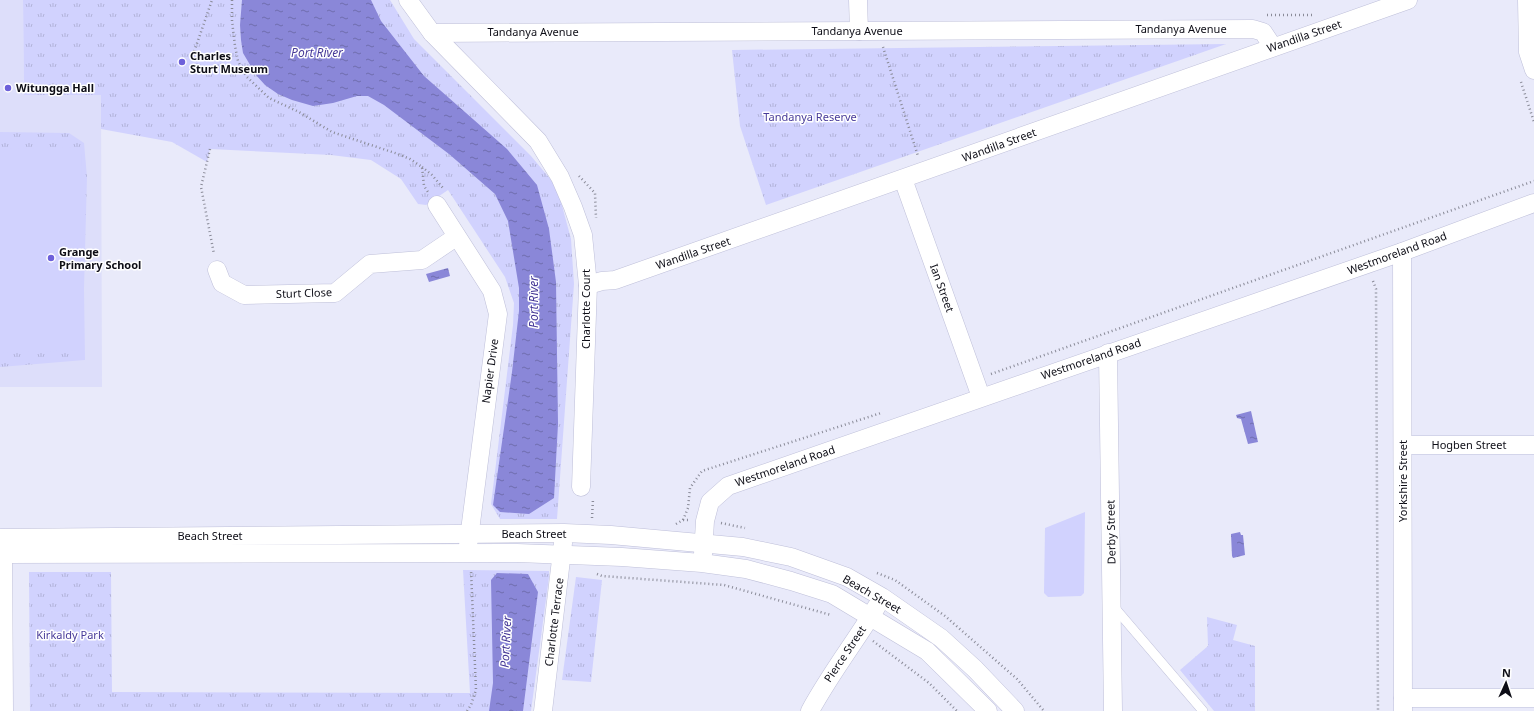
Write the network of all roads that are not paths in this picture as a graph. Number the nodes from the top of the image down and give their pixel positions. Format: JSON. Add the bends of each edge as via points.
{"nodes":[{"id":1,"x":408,"y":0,"type":"edge"},
{"id":2,"x":858,"y":0,"type":"edge"},
{"id":3,"x":1408,"y":0,"type":"edge"},
{"id":4,"x":1527,"y":0,"type":"edge"},
{"id":5,"x":859,"y":31,"type":"junction"},
{"id":6,"x":432,"y":33,"type":"junction"},
{"id":7,"x":1273,"y":47,"type":"junction"},
{"id":8,"x":1534,"y":70,"type":"edge"},
{"id":9,"x":903,"y":179,"type":"junction"},
{"id":10,"x":1534,"y":203,"type":"edge"},
{"id":11,"x":437,"y":206,"type":"road end"},
{"id":12,"x":456,"y":237,"type":"junction"},
{"id":13,"x":1402,"y":252,"type":"junction"},
{"id":14,"x":217,"y":270,"type":"road end"},
{"id":15,"x":588,"y":285,"type":"junction"},
{"id":16,"x":1108,"y":353,"type":"junction"},
{"id":17,"x":981,"y":397,"type":"junction"},
{"id":18,"x":1403,"y":445,"type":"junction"},
{"id":19,"x":1534,"y":445,"type":"edge"},
{"id":20,"x":587,"y":489,"type":"road end"},
{"id":21,"x":564,"y":533,"type":"junction"},
{"id":22,"x":469,"y":534,"type":"junction"},
{"id":23,"x":704,"y":542,"type":"junction"},
{"id":24,"x":1,"y":546,"type":"edge"},
{"id":25,"x":563,"y":555,"type":"junction"},
{"id":26,"x":469,"y":561,"type":"junction"},
{"id":27,"x":702,"y":563,"type":"junction"},
{"id":28,"x":882,"y":597,"type":"junction"},
{"id":29,"x":1111,"y":605,"type":"junction"},
{"id":30,"x":870,"y":616,"type":"junction"},
{"id":31,"x":1534,"y":698,"type":"edge"},
{"id":32,"x":3,"y":704,"type":"edge"},
{"id":33,"x":1403,"y":704,"type":"edge"},
{"id":34,"x":543,"y":711,"type":"edge"},
{"id":35,"x":810,"y":711,"type":"edge"},
{"id":36,"x":988,"y":711,"type":"edge"},
{"id":37,"x":1014,"y":711,"type":"edge"},
{"id":38,"x":1113,"y":711,"type":"edge"},
{"id":39,"x":1203,"y":711,"type":"edge"}],
"edges":[{"from":1,"to":6,"type":"street","name":"Charlotte Court"},
{"from":2,"to":5,"type":"street"},
{"from":3,"to":7,"type":"street","name":"Wandilla Street"},
{"from":4,"to":8,"type":"street","via":[[1528,52]]},
{"from":5,"to":6,"type":"street","name":"Tandanya Avenue"},
{"from":5,"to":7,"type":"street","name":"Tandanya Avenue","via":[[1253,29],[1263,32]]},
{"from":6,"to":15,"type":"street","name":"Charlotte Court","via":[[538,141],[560,177],[583,235]]},
{"from":7,"to":9,"type":"street","name":"Wandilla Street"},
{"from":9,"to":15,"type":"street","name":"Wandilla Street","via":[[616,280]]},
{"from":9,"to":17,"type":"street","name":"Ian Street"},
{"from":10,"to":13,"type":"street","name":"Westmoreland Road"},
{"from":11,"to":12,"type":"street","name":"Napier Drive"},
{"from":12,"to":14,"type":"street","name":"Sturt Close","via":[[422,260],[370,264],[335,293],[244,294],[222,283]]},
{"from":12,"to":22,"type":"street","name":"Napier Drive","via":[[492,291],[498,314]]},
{"from":13,"to":16,"type":"street","name":"Westmoreland Road"},
{"from":13,"to":18,"type":"street","name":"Yorkshire Street"},
{"from":15,"to":20,"type":"street","name":"Charlotte Court"},
{"from":16,"to":17,"type":"street","name":"Westmoreland Road"},
{"from":16,"to":29,"type":"street","name":"Derby Street"},
{"from":17,"to":23,"type":"street","name":"Westmoreland Road","via":[[728,486],[710,502],[705,521]]},
{"from":18,"to":19,"type":"street","name":"Hogben Street"},
{"from":18,"to":33,"type":"street","name":"Yorkshire Street"},
{"from":21,"to":22,"type":"street","name":"Beach Street"},
{"from":21,"to":23,"type":"street","name":"Beach Street"},
{"from":21,"to":25,"type":"street","name":"Charlotte Terrace"},
{"from":22,"to":24,"type":"street","name":"Beach Street"},
{"from":22,"to":26,"type":"street","name":"Napier Drive"},
{"from":23,"to":27,"type":"street","name":"Westmoreland Road"},
{"from":23,"to":28,"type":"street","name":"Beach Street","via":[[791,557],[846,578]]},
{"from":24,"to":26,"type":"street","name":"Beach Street"},
{"from":24,"to":32,"type":"street"},
{"from":25,"to":26,"type":"street","name":"Beach Street"},
{"from":25,"to":27,"type":"street","name":"Beach Street"},
{"from":25,"to":34,"type":"street","name":"Charlotte Terrace"},
{"from":27,"to":30,"type":"street","name":"Beach Street","via":[[746,569],[791,581],[832,594]]},
{"from":28,"to":30,"type":"street","name":"Pierce Street"},
{"from":28,"to":37,"type":"street","name":"Beach Street","via":[[941,638],[975,669]]},
{"from":29,"to":38,"type":"street","name":"Derby Street"},
{"from":29,"to":39,"type":"lane"},
{"from":30,"to":35,"type":"street","name":"Pierce Street","via":[[824,685]]},
{"from":30,"to":36,"type":"street","name":"Beach Street","via":[[927,651]]},
{"from":31,"to":33,"type":"street"}]}
